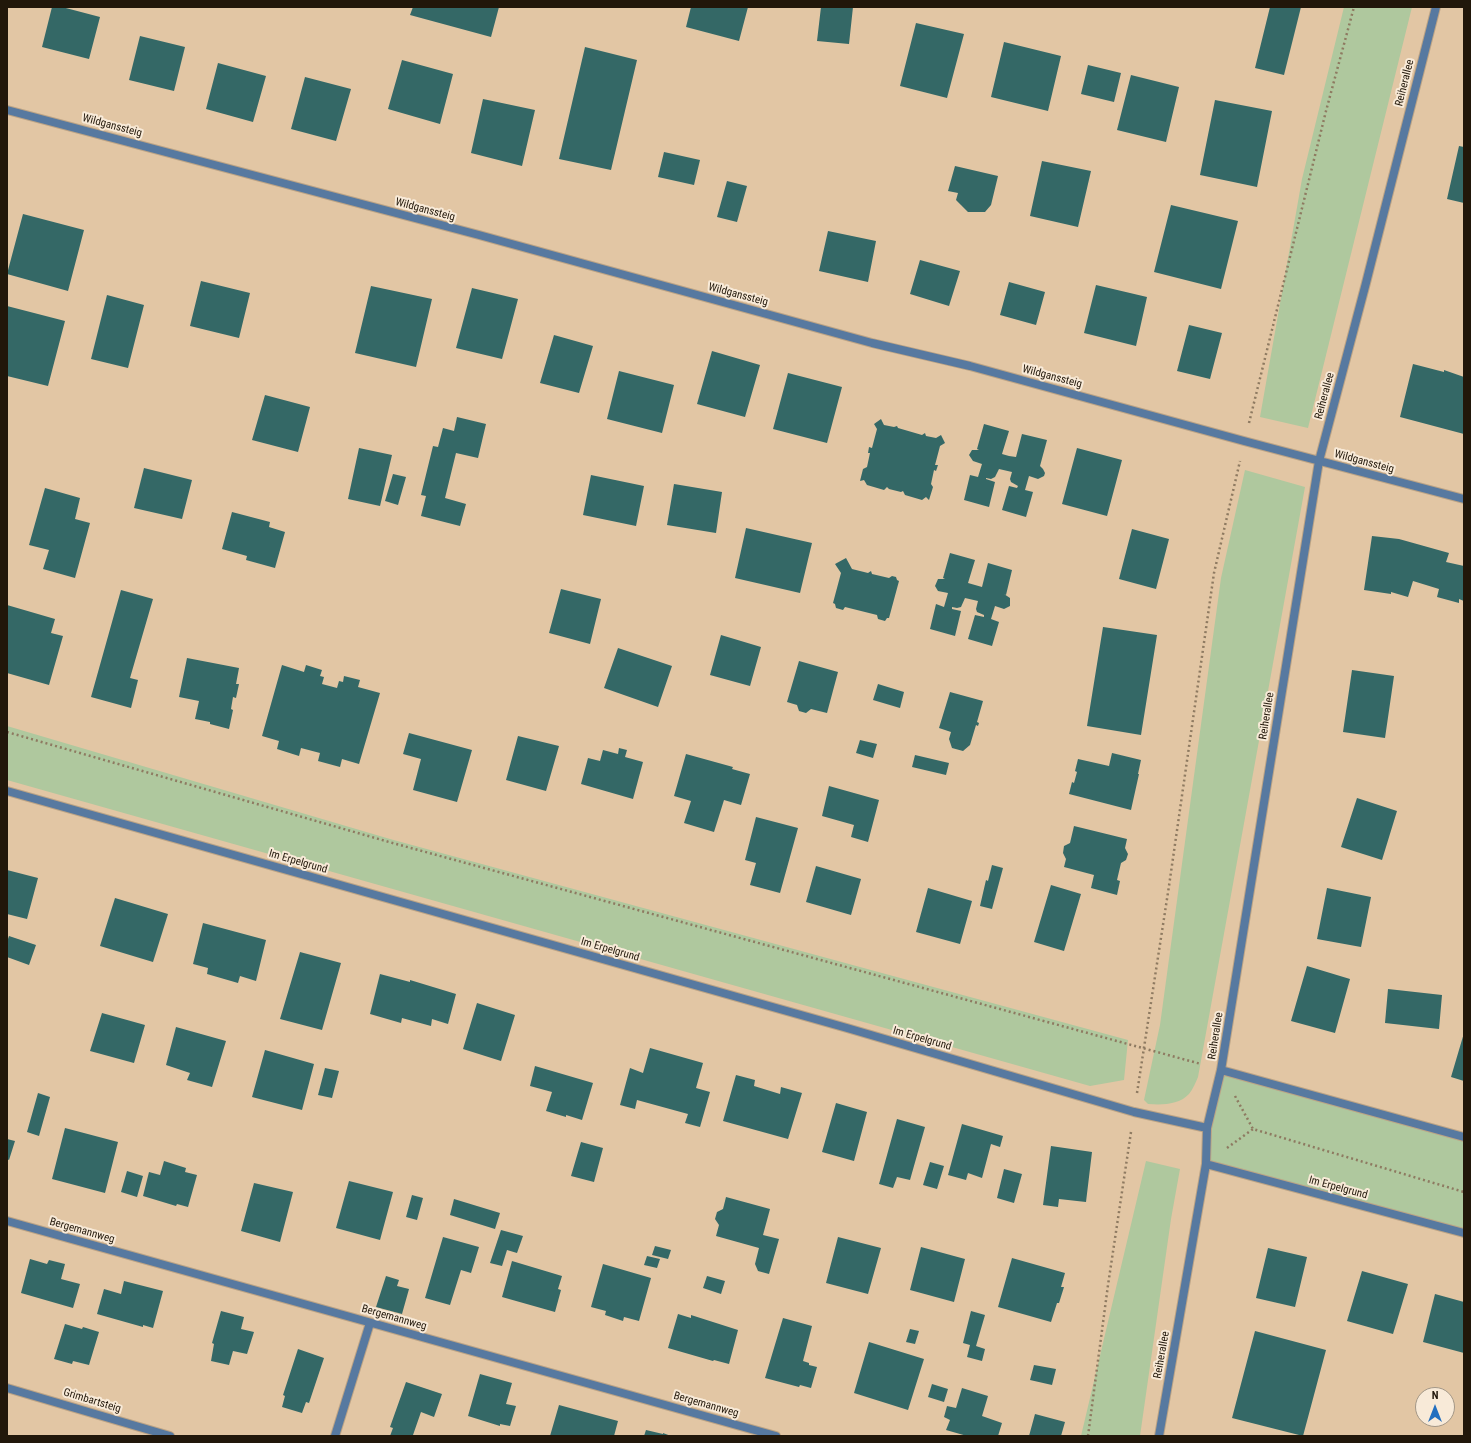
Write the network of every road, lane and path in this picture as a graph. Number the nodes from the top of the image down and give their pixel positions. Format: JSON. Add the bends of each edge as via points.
{"nodes":[{"id":1,"x":1354,"y":7,"type":"edge"},
{"id":2,"x":1436,"y":7,"type":"edge"},
{"id":3,"x":7,"y":110,"type":"edge"},
{"id":4,"x":1244,"y":442,"type":"junction"},
{"id":5,"x":1319,"y":462,"type":"junction"},
{"id":6,"x":1464,"y":499,"type":"edge"},
{"id":7,"x":7,"y":732,"type":"edge"},
{"id":8,"x":7,"y":791,"type":"edge"},
{"id":9,"x":1144,"y":1048,"type":"junction"},
{"id":10,"x":1221,"y":1070,"type":"junction"},
{"id":11,"x":1134,"y":1112,"type":"junction"},
{"id":12,"x":1207,"y":1128,"type":"junction"},
{"id":13,"x":1253,"y":1129,"type":"junction"},
{"id":14,"x":1464,"y":1137,"type":"edge"},
{"id":15,"x":1206,"y":1164,"type":"junction"},
{"id":16,"x":1464,"y":1192,"type":"edge"},
{"id":17,"x":7,"y":1221,"type":"edge"},
{"id":18,"x":1464,"y":1233,"type":"edge"},
{"id":19,"x":370,"y":1323,"type":"junction"},
{"id":20,"x":7,"y":1388,"type":"edge"},
{"id":21,"x":170,"y":1436,"type":"edge"},
{"id":22,"x":335,"y":1436,"type":"edge"},
{"id":23,"x":776,"y":1436,"type":"edge"},
{"id":24,"x":1088,"y":1436,"type":"edge"},
{"id":25,"x":1159,"y":1436,"type":"edge"}],
"edges":[{"from":1,"to":4,"type":"path","via":[[1326,108]]},
{"from":2,"to":5,"type":"street","name":"Reiherallee"},
{"from":3,"to":4,"type":"street","name":"Wildganssteig","via":[[479,235],[872,343],[970,366]]},
{"from":4,"to":5,"type":"street","name":"Wildganssteig"},
{"from":4,"to":9,"type":"path","via":[[1214,573]]},
{"from":5,"to":6,"type":"street","name":"Wildganssteig"},
{"from":5,"to":10,"type":"street","name":"Reiherallee"},
{"from":7,"to":9,"type":"path","via":[[381,840]]},
{"from":8,"to":11,"type":"street","name":"Im Erpelgrund","via":[[847,1028]]},
{"from":9,"to":10,"type":"path"},
{"from":9,"to":11,"type":"path"},
{"from":10,"to":12,"type":"street","name":"Reiherallee"},
{"from":10,"to":13,"type":"path"},
{"from":10,"to":14,"type":"street"},
{"from":11,"to":12,"type":"street","name":"Im Erpelgrund"},
{"from":11,"to":24,"type":"path"},
{"from":12,"to":15,"type":"street","name":"Reiherallee"},
{"from":13,"to":15,"type":"path"},
{"from":13,"to":16,"type":"path"},
{"from":15,"to":18,"type":"street","name":"Im Erpelgrund"},
{"from":15,"to":25,"type":"street","name":"Reiherallee"},
{"from":17,"to":19,"type":"street","name":"Bergemannweg"},
{"from":19,"to":22,"type":"street"},
{"from":19,"to":23,"type":"street","name":"Bergemannweg"},
{"from":20,"to":21,"type":"street","name":"Grimbartsteig"}]}
